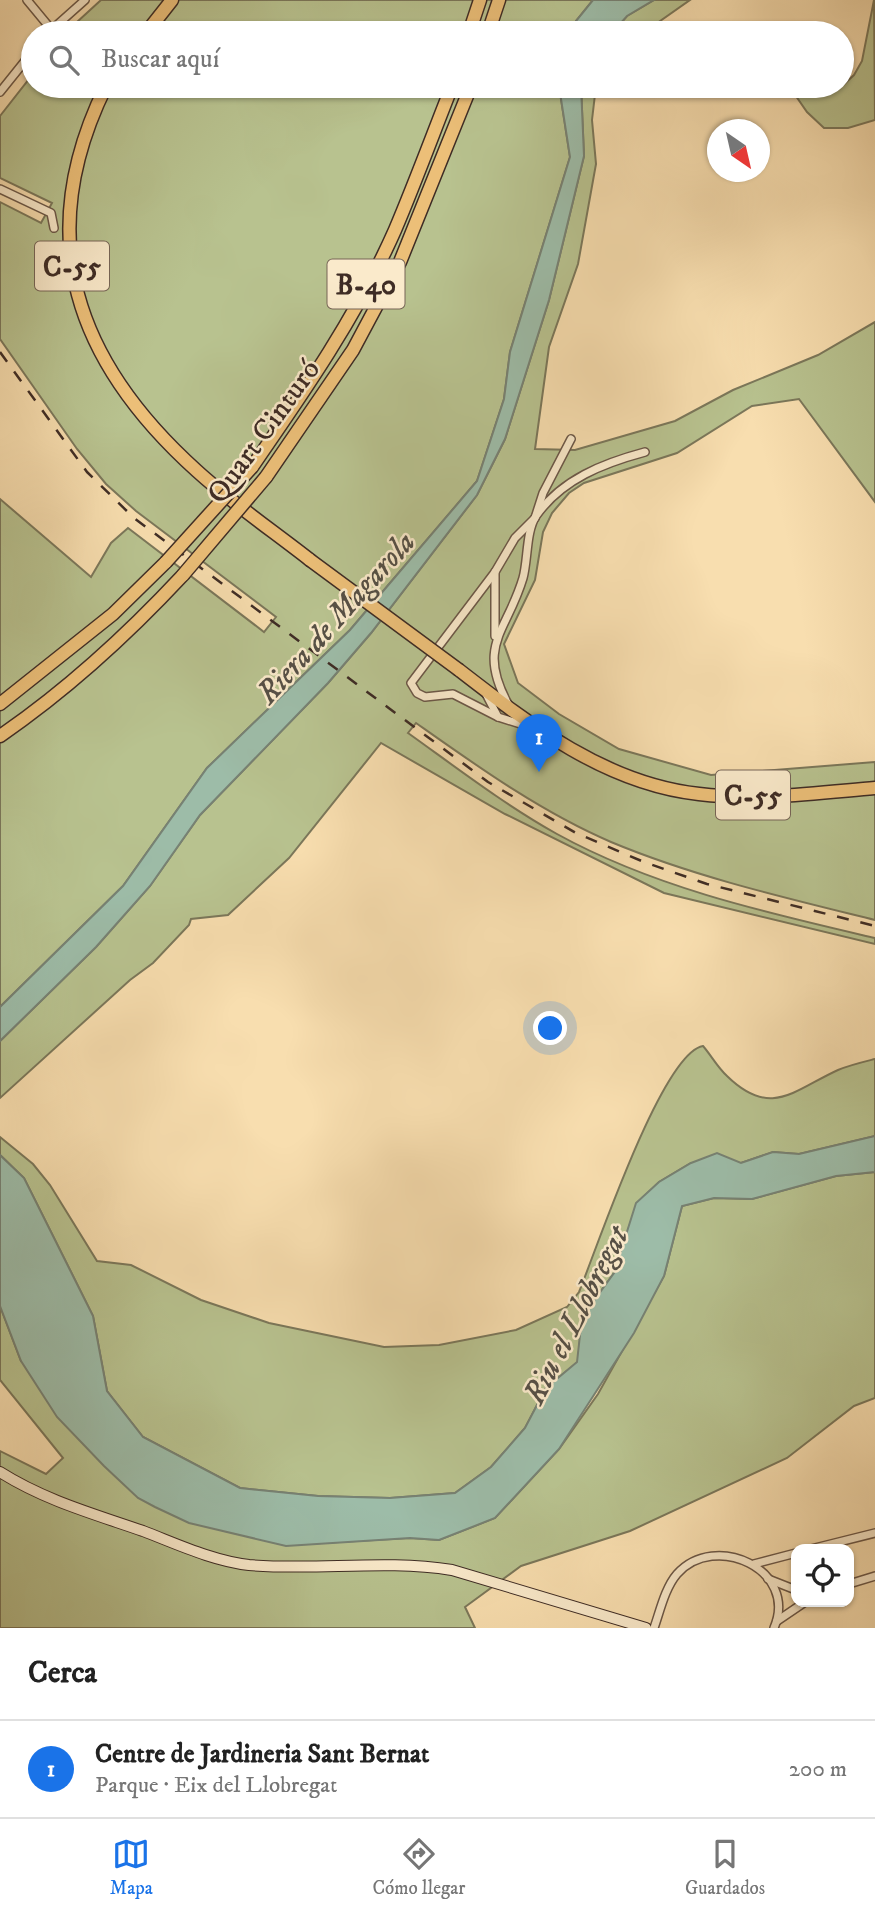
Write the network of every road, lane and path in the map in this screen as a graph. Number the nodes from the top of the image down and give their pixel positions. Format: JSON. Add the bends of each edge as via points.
{"nodes":[{"id":1,"x":27,"y":0,"type":"edge"},
{"id":2,"x":85,"y":0,"type":"edge"},
{"id":3,"x":162,"y":0,"type":"edge"},
{"id":4,"x":172,"y":0,"type":"edge"},
{"id":5,"x":480,"y":0,"type":"edge"},
{"id":6,"x":499,"y":0,"type":"edge"},
{"id":7,"x":43,"y":21,"type":"edge"},
{"id":8,"x":61,"y":21,"type":"edge"},
{"id":9,"x":146,"y":21,"type":"edge"},
{"id":10,"x":155,"y":21,"type":"edge"},
{"id":11,"x":473,"y":21,"type":"edge"},
{"id":12,"x":492,"y":21,"type":"edge"},
{"id":13,"x":21,"y":65,"type":"edge"},
{"id":14,"x":1,"y":88,"type":"edge"},
{"id":15,"x":100,"y":98,"type":"edge"},
{"id":16,"x":108,"y":98,"type":"edge"},
{"id":17,"x":447,"y":98,"type":"edge"},
{"id":18,"x":466,"y":98,"type":"edge"},
{"id":19,"x":0,"y":189,"type":"edge"},
{"id":20,"x":54,"y":228,"type":"dead end"},
{"id":21,"x":157,"y":429,"type":"junction"},
{"id":22,"x":571,"y":439,"type":"dead end"},
{"id":23,"x":645,"y":452,"type":"dead end"},
{"id":24,"x":535,"y":518,"type":"junction"},
{"id":25,"x":495,"y":572,"type":"junction"},
{"id":26,"x":495,"y":641,"type":"junction"},
{"id":27,"x":494,"y":677,"type":"junction"},
{"id":28,"x":479,"y":686,"type":"junction"},
{"id":29,"x":0,"y":704,"type":"edge"},
{"id":30,"x":511,"y":709,"type":"junction"},
{"id":31,"x":498,"y":717,"type":"junction"},
{"id":32,"x":543,"y":731,"type":"junction"},
{"id":33,"x":0,"y":736,"type":"edge"},
{"id":34,"x":875,"y":788,"type":"edge"},
{"id":35,"x":0,"y":1472,"type":"edge"},
{"id":36,"x":875,"y":1533,"type":"edge"},
{"id":37,"x":831,"y":1544,"type":"edge"},
{"id":38,"x":791,"y":1554,"type":"edge"},
{"id":39,"x":754,"y":1564,"type":"junction"},
{"id":40,"x":875,"y":1576,"type":"edge"},
{"id":41,"x":768,"y":1579,"type":"junction"},
{"id":42,"x":854,"y":1582,"type":"edge"},
{"id":43,"x":791,"y":1588,"type":"edge"},
{"id":44,"x":798,"y":1607,"type":"edge"},
{"id":45,"x":775,"y":1625,"type":"edge"},
{"id":46,"x":646,"y":1628,"type":"edge"},
{"id":47,"x":653,"y":1628,"type":"edge"}],
"edges":[{"from":1,"to":7,"type":"street"},
{"from":2,"to":8,"type":"street"},
{"from":3,"to":9,"type":"highway"},
{"from":4,"to":10,"type":"highway"},
{"from":5,"to":11,"type":"highway"},
{"from":6,"to":12,"type":"highway"},
{"from":13,"to":14,"type":"street"},
{"from":15,"to":21,"type":"highway","number":"C-55","via":[[72,177],[69,214],[75,287],[94,341],[132,402]]},
{"from":16,"to":21,"type":"highway","number":"C-55","via":[[85,159],[78,197],[78,255],[95,322],[120,374]]},
{"from":17,"to":29,"type":"highway","name":"Quart Cinturó","number":"B-40","bridge":true,"via":[[394,232],[370,278],[315,376],[252,467],[113,614]]},
{"from":18,"to":33,"type":"highway","name":"Quart Cinturó","number":"B-40","bridge":true,"via":[[394,273],[353,350],[265,477],[132,628],[78,677]]},
{"from":19,"to":20,"type":"street","via":[[51,213]]},
{"from":21,"to":28,"type":"highway","number":"C-55","bridge":true,"via":[[198,472]]},
{"from":22,"to":24,"type":"street"},
{"from":23,"to":24,"type":"street","via":[[601,464],[558,492]]},
{"from":24,"to":25,"type":"street","via":[[503,554]]},
{"from":24,"to":26,"type":"street","via":[[522,580]]},
{"from":25,"to":26,"type":"street"},
{"from":25,"to":31,"type":"street","via":[[411,683],[425,697],[453,694]]},
{"from":26,"to":27,"type":"street"},
{"from":27,"to":28,"type":"street"},
{"from":27,"to":30,"type":"street"},
{"from":28,"to":30,"type":"highway","number":"C-55"},
{"from":28,"to":31,"type":"street"},
{"from":30,"to":32,"type":"highway","number":"C-55"},
{"from":31,"to":32,"type":"street"},
{"from":32,"to":34,"type":"highway","number":"C-55","via":[[611,770],[699,794]]},
{"from":35,"to":46,"type":"street","via":[[64,1504],[230,1562],[422,1565]]},
{"from":36,"to":37,"type":"street"},
{"from":38,"to":39,"type":"street"},
{"from":39,"to":41,"type":"street"},
{"from":39,"to":47,"type":"street","via":[[719,1554],[686,1566],[671,1582]]},
{"from":40,"to":42,"type":"street"},
{"from":41,"to":43,"type":"street"},
{"from":41,"to":45,"type":"street","via":[[776,1597]]},
{"from":44,"to":45,"type":"street"}]}
